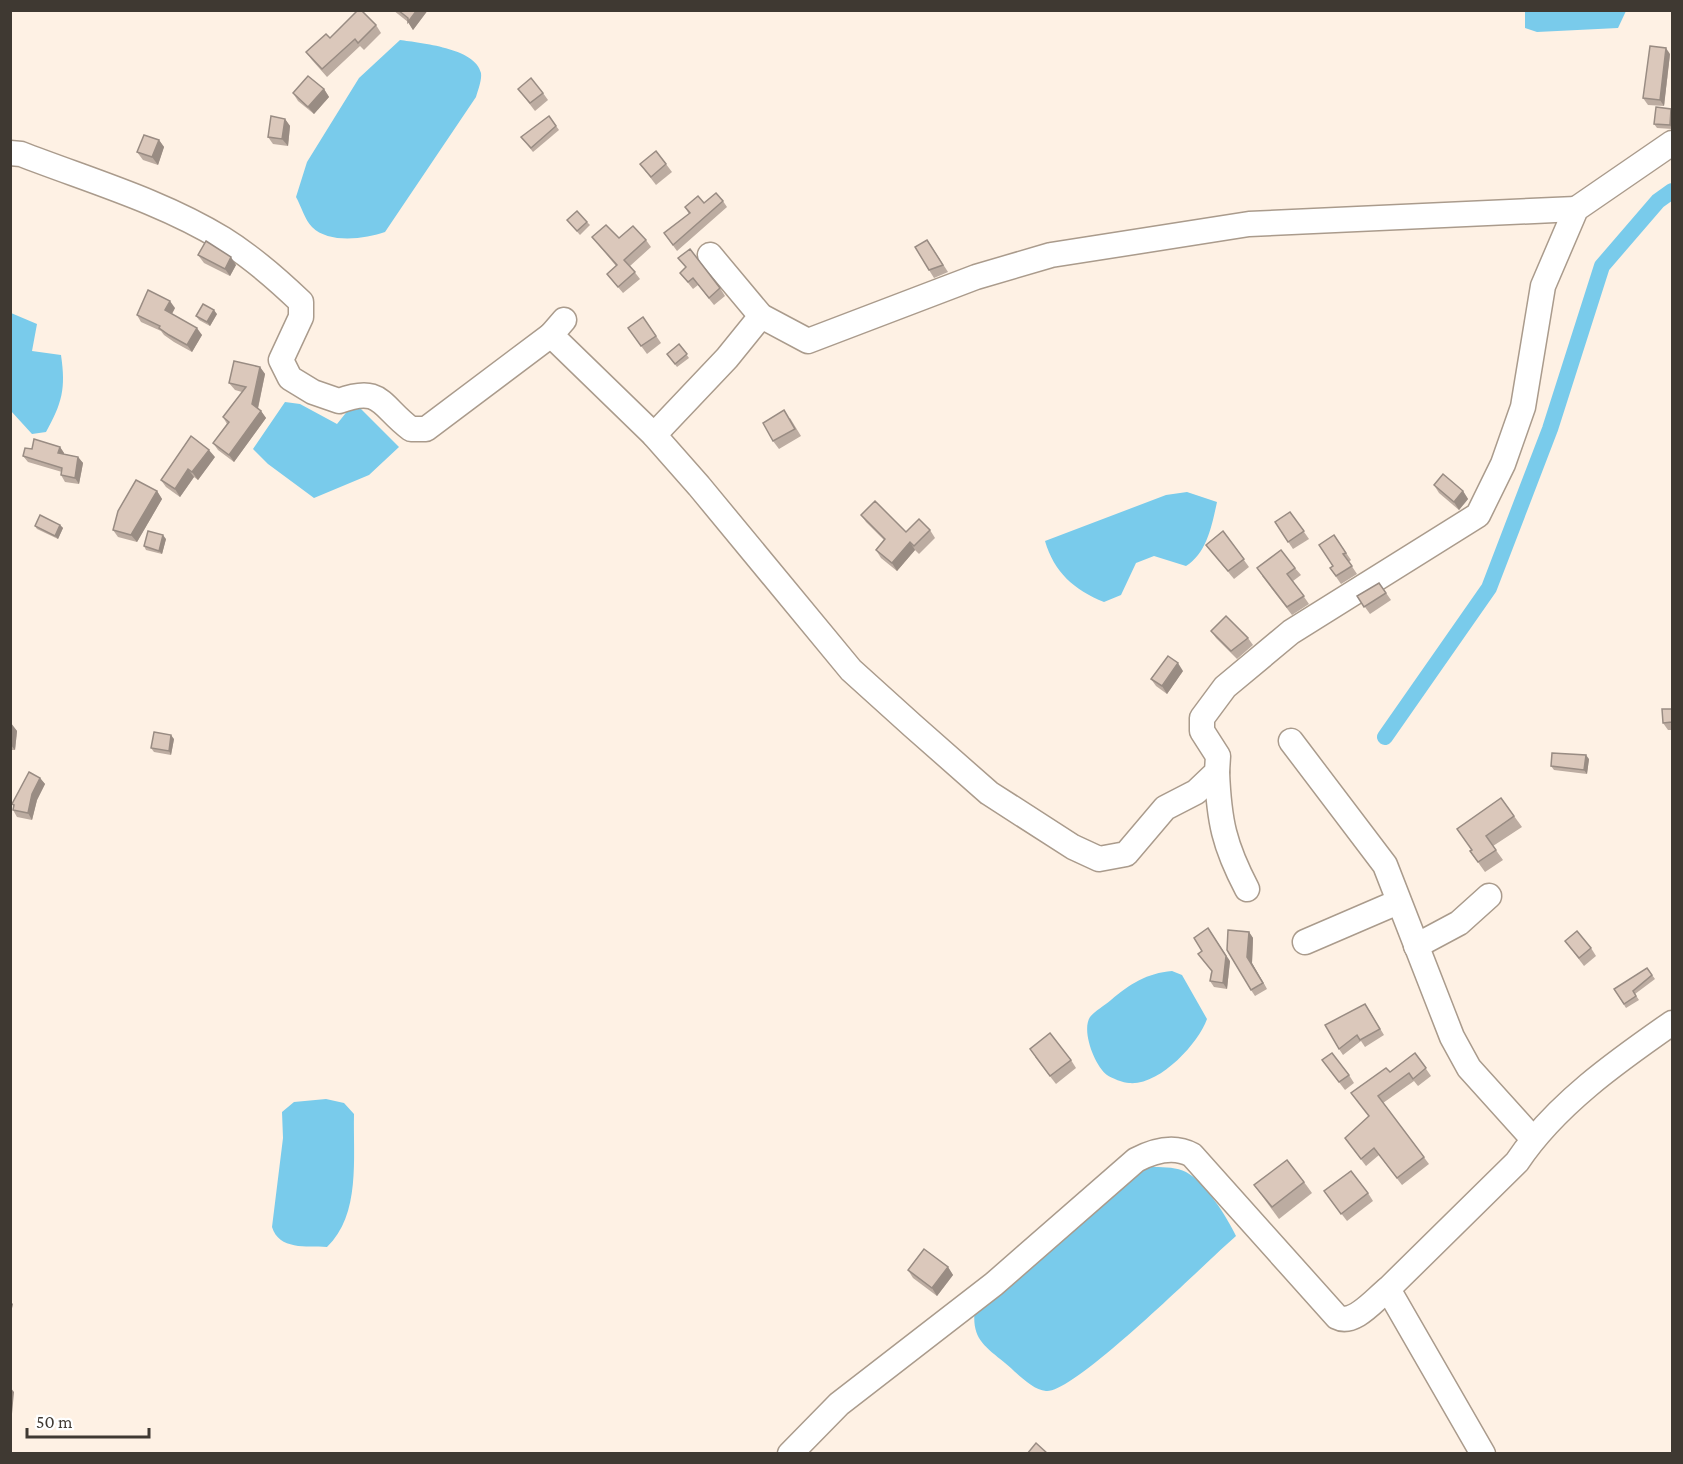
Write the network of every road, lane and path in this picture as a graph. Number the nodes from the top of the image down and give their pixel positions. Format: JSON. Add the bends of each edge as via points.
{"nodes":[{"id":1,"x":1672,"y":143,"type":"edge"},
{"id":2,"x":10,"y":153,"type":"edge"},
{"id":3,"x":1576,"y":209,"type":"junction"},
{"id":4,"x":710,"y":255,"type":"dead end"},
{"id":5,"x":760,"y":316,"type":"junction"},
{"id":6,"x":654,"y":435,"type":"junction"},
{"id":7,"x":1291,"y":741,"type":"dead end"},
{"id":8,"x":1217,"y":772,"type":"junction"},
{"id":9,"x":1247,"y":889,"type":"dead end"},
{"id":10,"x":1489,"y":896,"type":"dead end"},
{"id":11,"x":1398,"y":902,"type":"junction"},
{"id":12,"x":1305,"y":942,"type":"dead end"},
{"id":13,"x":1416,"y":946,"type":"junction"},
{"id":14,"x":1672,"y":1023,"type":"edge"},
{"id":15,"x":1533,"y":1138,"type":"junction"},
{"id":16,"x":1388,"y":1288,"type":"junction"},
{"id":17,"x":790,"y":1454,"type":"edge"},
{"id":18,"x":1483,"y":1454,"type":"edge"}],
"edges":[{"from":1,"to":3,"type":"street"},
{"from":2,"to":6,"type":"street","via":[[140,199],[222,238],[262,266],[302,302],[301,317],[281,360],[290,378],[313,392],[339,401],[364,393],[373,396],[411,429],[426,429],[558,328]]},
{"from":3,"to":5,"type":"street","via":[[1249,225],[1051,255],[976,277],[808,341]]},
{"from":3,"to":8,"type":"street","via":[[1543,286],[1522,407],[1503,464],[1478,514],[1291,632],[1226,687],[1202,718],[1202,731],[1218,756]]},
{"from":4,"to":5,"type":"street"},
{"from":5,"to":6,"type":"street"},
{"from":6,"to":8,"type":"street","via":[[851,670],[989,793],[1073,847],[1099,859],[1126,854],[1165,808],[1196,792]]},
{"from":7,"to":11,"type":"street","via":[[1384,865]]},
{"from":8,"to":9,"type":"street","via":[[1220,825],[1229,855]]},
{"from":10,"to":13,"type":"street","via":[[1459,923]]},
{"from":11,"to":12,"type":"street"},
{"from":11,"to":13,"type":"street"},
{"from":13,"to":15,"type":"street","via":[[1452,1037],[1469,1068]]},
{"from":14,"to":15,"type":"street","via":[[1636,1048]]},
{"from":15,"to":16,"type":"street","via":[[1510,1170]]},
{"from":16,"to":17,"type":"street","via":[[1352,1318],[1337,1317],[1192,1155],[1161,1150],[1136,1160],[994,1284],[840,1404]]},
{"from":16,"to":18,"type":"street"}]}
